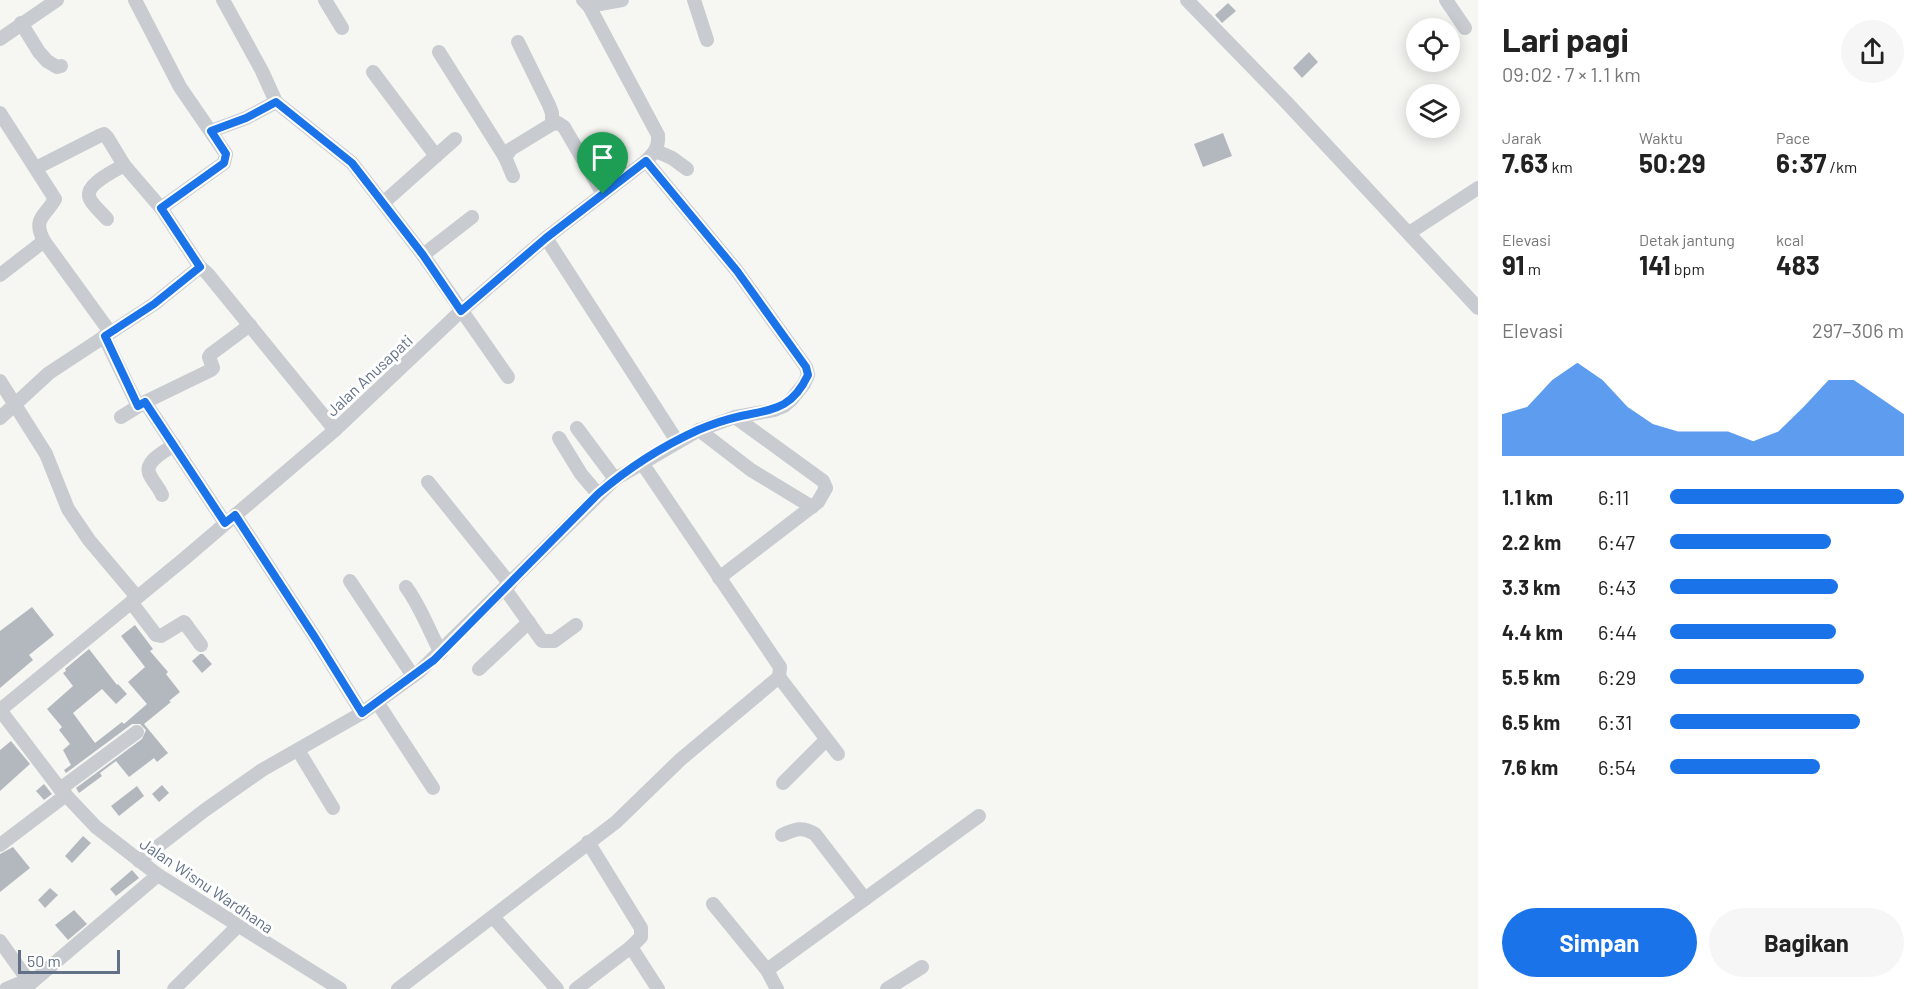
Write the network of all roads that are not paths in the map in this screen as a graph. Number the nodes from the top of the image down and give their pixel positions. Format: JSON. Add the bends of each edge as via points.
{"nodes":[{"id":1,"x":57,"y":0,"type":"edge"},
{"id":2,"x":135,"y":0,"type":"edge"},
{"id":3,"x":223,"y":0,"type":"edge"},
{"id":4,"x":325,"y":0,"type":"edge"},
{"id":5,"x":622,"y":0,"type":"edge"},
{"id":6,"x":694,"y":0,"type":"edge"},
{"id":7,"x":1187,"y":0,"type":"edge"},
{"id":8,"x":1446,"y":0,"type":"edge"},
{"id":9,"x":588,"y":6,"type":"edge"},
{"id":10,"x":21,"y":23,"type":"junction"},
{"id":11,"x":342,"y":28,"type":"dead end"},
{"id":12,"x":1466,"y":28,"type":"dead end"},
{"id":13,"x":0,"y":39,"type":"edge"},
{"id":14,"x":707,"y":40,"type":"dead end"},
{"id":15,"x":518,"y":42,"type":"dead end"},
{"id":16,"x":439,"y":52,"type":"dead end"},
{"id":17,"x":61,"y":66,"type":"dead end"},
{"id":18,"x":373,"y":72,"type":"dead end"},
{"id":19,"x":276,"y":102,"type":"junction"},
{"id":20,"x":0,"y":113,"type":"edge"},
{"id":21,"x":552,"y":124,"type":"junction"},
{"id":22,"x":211,"y":131,"type":"junction"},
{"id":23,"x":455,"y":139,"type":"dead end"},
{"id":24,"x":436,"y":156,"type":"junction"},
{"id":25,"x":651,"y":156,"type":"junction"},
{"id":26,"x":505,"y":157,"type":"junction"},
{"id":27,"x":124,"y":165,"type":"junction"},
{"id":28,"x":36,"y":168,"type":"junction"},
{"id":29,"x":687,"y":169,"type":"dead end"},
{"id":30,"x":513,"y":176,"type":"dead end"},
{"id":31,"x":1478,"y":188,"type":"edge"},
{"id":32,"x":603,"y":194,"type":"junction"},
{"id":33,"x":383,"y":203,"type":"junction"},
{"id":34,"x":161,"y":208,"type":"junction"},
{"id":35,"x":472,"y":217,"type":"dead end"},
{"id":36,"x":107,"y":219,"type":"dead end"},
{"id":37,"x":1409,"y":234,"type":"junction"},
{"id":38,"x":546,"y":238,"type":"junction"},
{"id":39,"x":44,"y":241,"type":"junction"},
{"id":40,"x":423,"y":255,"type":"junction"},
{"id":41,"x":200,"y":267,"type":"junction"},
{"id":42,"x":0,"y":275,"type":"edge"},
{"id":43,"x":1478,"y":308,"type":"edge"},
{"id":44,"x":461,"y":311,"type":"junction"},
{"id":45,"x":250,"y":325,"type":"junction"},
{"id":46,"x":107,"y":334,"type":"junction"},
{"id":47,"x":508,"y":377,"type":"dead end"},
{"id":48,"x":0,"y":381,"type":"edge"},
{"id":49,"x":15,"y":404,"type":"junction"},
{"id":50,"x":141,"y":404,"type":"junction"},
{"id":51,"x":121,"y":417,"type":"dead end"},
{"id":52,"x":735,"y":417,"type":"junction"},
{"id":53,"x":0,"y":418,"type":"edge"},
{"id":54,"x":578,"y":428,"type":"dead end"},
{"id":55,"x":335,"y":430,"type":"junction"},
{"id":56,"x":699,"y":430,"type":"junction"},
{"id":57,"x":559,"y":438,"type":"dead end"},
{"id":58,"x":677,"y":441,"type":"junction"},
{"id":59,"x":174,"y":445,"type":"junction"},
{"id":60,"x":642,"y":463,"type":"junction"},
{"id":61,"x":615,"y":479,"type":"junction"},
{"id":62,"x":428,"y":482,"type":"dead end"},
{"id":63,"x":598,"y":494,"type":"junction"},
{"id":64,"x":162,"y":495,"type":"dead end"},
{"id":65,"x":812,"y":507,"type":"junction"},
{"id":66,"x":230,"y":519,"type":"junction"},
{"id":67,"x":719,"y":578,"type":"junction"},
{"id":68,"x":350,"y":581,"type":"dead end"},
{"id":69,"x":406,"y":587,"type":"dead end"},
{"id":70,"x":508,"y":587,"type":"junction"},
{"id":71,"x":134,"y":600,"type":"junction"},
{"id":72,"x":529,"y":622,"type":"junction"},
{"id":73,"x":576,"y":625,"type":"dead end"},
{"id":74,"x":201,"y":645,"type":"dead end"},
{"id":75,"x":441,"y":653,"type":"junction"},
{"id":76,"x":479,"y":669,"type":"dead end"},
{"id":77,"x":413,"y":676,"type":"junction"},
{"id":78,"x":779,"y":677,"type":"junction"},
{"id":79,"x":377,"y":702,"type":"junction"},
{"id":80,"x":0,"y":710,"type":"edge"},
{"id":81,"x":362,"y":713,"type":"junction"},
{"id":82,"x":137,"y":732,"type":"dead end"},
{"id":83,"x":826,"y":740,"type":"junction"},
{"id":84,"x":298,"y":750,"type":"junction"},
{"id":85,"x":838,"y":754,"type":"dead end"},
{"id":86,"x":783,"y":783,"type":"dead end"},
{"id":87,"x":433,"y":788,"type":"dead end"},
{"id":88,"x":63,"y":792,"type":"junction"},
{"id":89,"x":333,"y":808,"type":"dead end"},
{"id":90,"x":979,"y":816,"type":"dead end"},
{"id":91,"x":782,"y":835,"type":"dead end"},
{"id":92,"x":588,"y":842,"type":"junction"},
{"id":93,"x":0,"y":845,"type":"edge"},
{"id":94,"x":139,"y":861,"type":"junction"},
{"id":95,"x":158,"y":875,"type":"junction"},
{"id":96,"x":865,"y":899,"type":"junction"},
{"id":97,"x":713,"y":904,"type":"dead end"},
{"id":98,"x":493,"y":917,"type":"junction"},
{"id":99,"x":238,"y":926,"type":"junction"},
{"id":100,"x":0,"y":940,"type":"edge"},
{"id":101,"x":631,"y":947,"type":"junction"},
{"id":102,"x":922,"y":967,"type":"dead end"},
{"id":103,"x":767,"y":970,"type":"junction"},
{"id":104,"x":26,"y":986,"type":"edge"},
{"id":105,"x":6,"y":989,"type":"edge"},
{"id":106,"x":174,"y":989,"type":"edge"},
{"id":107,"x":340,"y":989,"type":"edge"},
{"id":108,"x":398,"y":989,"type":"edge"},
{"id":109,"x":557,"y":989,"type":"edge"},
{"id":110,"x":576,"y":989,"type":"edge"},
{"id":111,"x":658,"y":989,"type":"edge"},
{"id":112,"x":777,"y":989,"type":"edge"},
{"id":113,"x":887,"y":989,"type":"edge"}],
"edges":[{"from":1,"to":10,"type":"street"},
{"from":2,"to":22,"type":"street","via":[[184,92]]},
{"from":3,"to":19,"type":"street"},
{"from":4,"to":11,"type":"street"},
{"from":5,"to":9,"type":"street"},
{"from":6,"to":14,"type":"street"},
{"from":7,"to":37,"type":"street"},
{"from":8,"to":12,"type":"street"},
{"from":9,"to":25,"type":"street","via":[[658,135]]},
{"from":10,"to":13,"type":"street"},
{"from":10,"to":17,"type":"street","via":[[47,61]]},
{"from":15,"to":21,"type":"street","via":[[552,113]]},
{"from":16,"to":26,"type":"street"},
{"from":18,"to":24,"type":"street"},
{"from":19,"to":22,"type":"street"},
{"from":19,"to":33,"type":"street","via":[[352,163]]},
{"from":20,"to":28,"type":"street"},
{"from":21,"to":26,"type":"street","via":[[511,149]]},
{"from":21,"to":32,"type":"street","via":[[564,126]]},
{"from":22,"to":34,"type":"street","via":[[226,154],[224,163]]},
{"from":23,"to":24,"type":"street"},
{"from":24,"to":33,"type":"street"},
{"from":25,"to":29,"type":"street","via":[[672,158]]},
{"from":25,"to":32,"type":"street","name":"Jalan Anusapati"},
{"from":25,"to":52,"type":"street","via":[[806,367],[804,384],[784,406]]},
{"from":26,"to":30,"type":"street"},
{"from":27,"to":28,"type":"street","via":[[104,134]]},
{"from":27,"to":34,"type":"street"},
{"from":27,"to":36,"type":"street","via":[[93,184],[88,194]]},
{"from":28,"to":39,"type":"street","via":[[55,199],[38,224]]},
{"from":31,"to":37,"type":"street"},
{"from":32,"to":38,"type":"street","name":"Jalan Anusapati"},
{"from":33,"to":40,"type":"street"},
{"from":34,"to":41,"type":"street"},
{"from":35,"to":40,"type":"street"},
{"from":37,"to":43,"type":"street"},
{"from":38,"to":44,"type":"street","name":"Jalan Anusapati"},
{"from":38,"to":58,"type":"street"},
{"from":39,"to":42,"type":"street"},
{"from":39,"to":46,"type":"street"},
{"from":40,"to":44,"type":"street"},
{"from":41,"to":45,"type":"street"},
{"from":41,"to":46,"type":"street","via":[[154,304]]},
{"from":44,"to":47,"type":"street"},
{"from":44,"to":55,"type":"street","name":"Jalan Anusapati"},
{"from":45,"to":50,"type":"street","via":[[211,354],[211,370]]},
{"from":45,"to":55,"type":"street"},
{"from":46,"to":49,"type":"street","via":[[49,374]]},
{"from":46,"to":50,"type":"street"},
{"from":48,"to":49,"type":"street"},
{"from":49,"to":53,"type":"street"},
{"from":49,"to":71,"type":"street","via":[[46,454],[68,508]]},
{"from":50,"to":51,"type":"street"},
{"from":50,"to":59,"type":"street"},
{"from":52,"to":56,"type":"street"},
{"from":52,"to":65,"type":"street","via":[[823,481],[825,492]]},
{"from":54,"to":61,"type":"street"},
{"from":55,"to":66,"type":"street","name":"Jalan Anusapati"},
{"from":56,"to":58,"type":"street"},
{"from":56,"to":65,"type":"street","via":[[751,470]]},
{"from":57,"to":63,"type":"street"},
{"from":58,"to":60,"type":"street"},
{"from":59,"to":64,"type":"street","via":[[149,468]]},
{"from":59,"to":66,"type":"street"},
{"from":60,"to":61,"type":"street"},
{"from":60,"to":67,"type":"street"},
{"from":61,"to":63,"type":"street"},
{"from":62,"to":70,"type":"street"},
{"from":63,"to":70,"type":"street"},
{"from":65,"to":67,"type":"street"},
{"from":66,"to":71,"type":"street","name":"Jalan Anusapati"},
{"from":66,"to":81,"type":"street","via":[[316,639]]},
{"from":67,"to":78,"type":"street","via":[[780,667]]},
{"from":68,"to":77,"type":"street"},
{"from":69,"to":75,"type":"street"},
{"from":70,"to":72,"type":"street"},
{"from":70,"to":75,"type":"street"},
{"from":71,"to":74,"type":"street","via":[[156,635],[161,636],[184,622]]},
{"from":71,"to":80,"type":"street","name":"Jalan Anusapati"},
{"from":72,"to":73,"type":"street","via":[[546,642],[554,641]]},
{"from":72,"to":76,"type":"street"},
{"from":75,"to":77,"type":"street"},
{"from":77,"to":79,"type":"street"},
{"from":78,"to":83,"type":"street"},
{"from":78,"to":92,"type":"street","via":[[681,759],[616,822]]},
{"from":79,"to":81,"type":"street"},
{"from":79,"to":87,"type":"street"},
{"from":80,"to":88,"type":"street","name":"Jalan Wisnu Wardhana"},
{"from":81,"to":84,"type":"street"},
{"from":82,"to":88,"type":"street"},
{"from":83,"to":85,"type":"street"},
{"from":83,"to":86,"type":"street"},
{"from":84,"to":89,"type":"street"},
{"from":84,"to":94,"type":"street","via":[[235,788]]},
{"from":88,"to":93,"type":"street"},
{"from":88,"to":94,"type":"street","name":"Jalan Wisnu Wardhana"},
{"from":90,"to":96,"type":"street"},
{"from":91,"to":96,"type":"street","via":[[796,828],[815,834]]},
{"from":92,"to":98,"type":"street"},
{"from":92,"to":101,"type":"street","via":[[641,928],[641,938]]},
{"from":94,"to":95,"type":"street","name":"Jalan Wisnu Wardhana"},
{"from":95,"to":99,"type":"street","name":"Jalan Wisnu Wardhana"},
{"from":95,"to":104,"type":"street"},
{"from":96,"to":103,"type":"street"},
{"from":97,"to":103,"type":"street"},
{"from":98,"to":108,"type":"street"},
{"from":98,"to":109,"type":"street"},
{"from":99,"to":106,"type":"street"},
{"from":99,"to":107,"type":"street","name":"Jalan Wisnu Wardhana"},
{"from":100,"to":104,"type":"street"},
{"from":101,"to":110,"type":"street"},
{"from":101,"to":111,"type":"street"},
{"from":102,"to":113,"type":"street"},
{"from":103,"to":112,"type":"street"},
{"from":104,"to":105,"type":"street","via":[[18,984]]}]}
